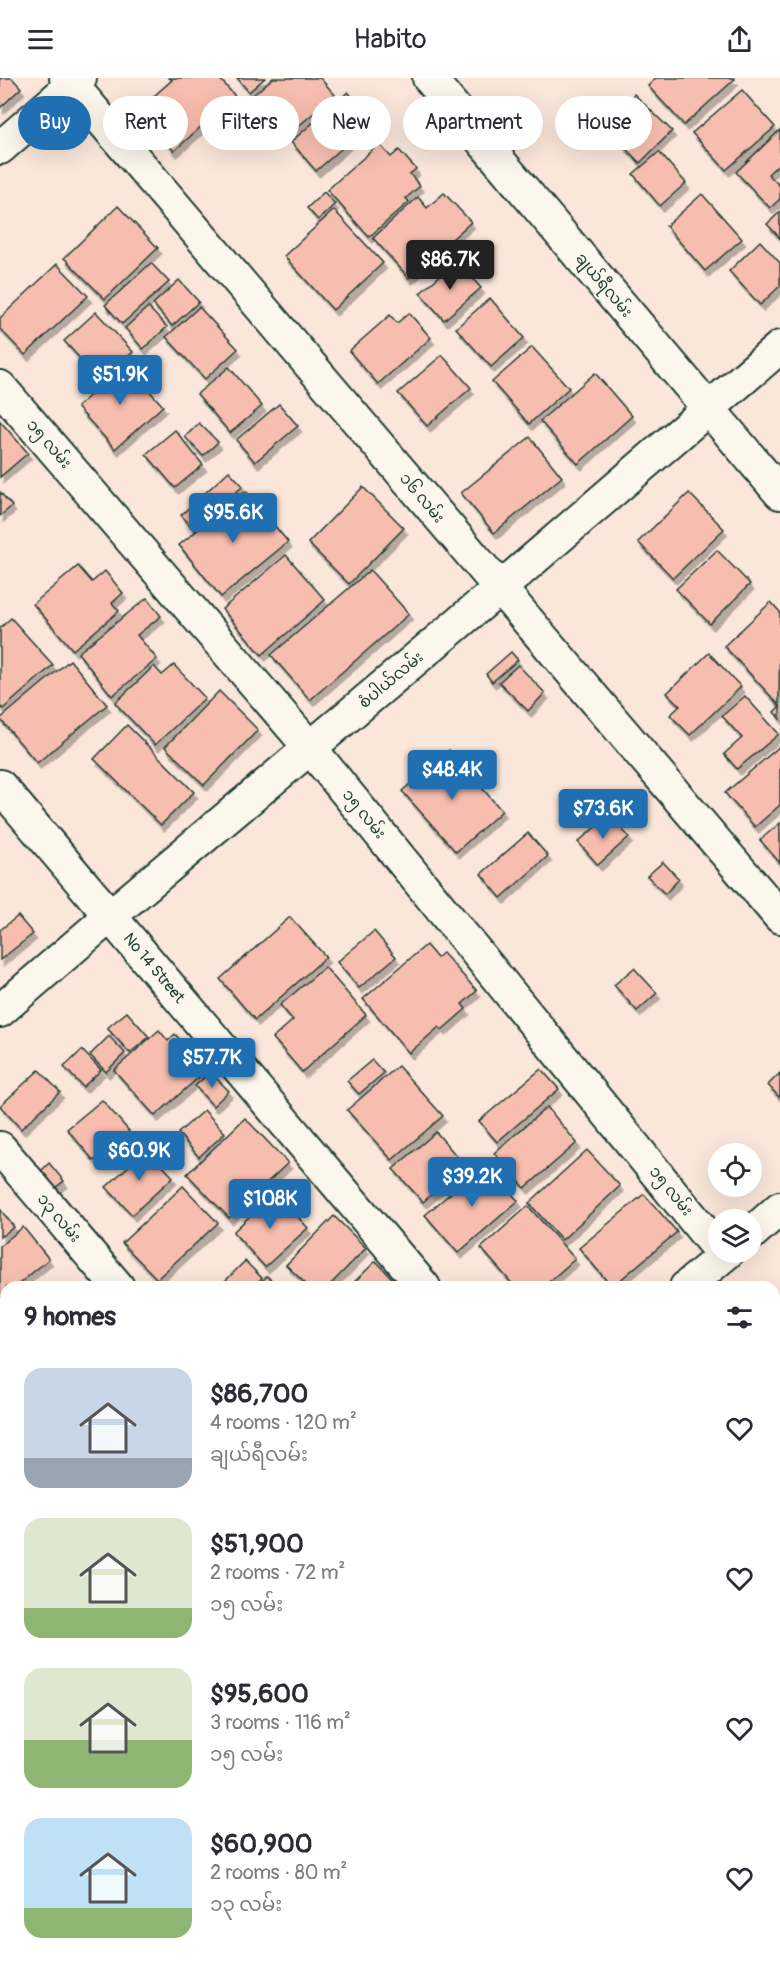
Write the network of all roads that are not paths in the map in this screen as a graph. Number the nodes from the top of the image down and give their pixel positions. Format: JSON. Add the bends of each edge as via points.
{"nodes":[{"id":1,"x":429,"y":78,"type":"edge"},
{"id":2,"x":72,"y":80,"type":"edge"},
{"id":3,"x":0,"y":148,"type":"edge"},
{"id":4,"x":780,"y":347,"type":"edge"},
{"id":5,"x":0,"y":387,"type":"edge"},
{"id":6,"x":708,"y":408,"type":"junction"},
{"id":7,"x":780,"y":493,"type":"edge"},
{"id":8,"x":499,"y":589,"type":"junction"},
{"id":9,"x":311,"y":748,"type":"junction"},
{"id":10,"x":0,"y":786,"type":"edge"},
{"id":11,"x":110,"y":916,"type":"junction"},
{"id":12,"x":780,"y":917,"type":"edge"},
{"id":13,"x":0,"y":1011,"type":"edge"},
{"id":14,"x":0,"y":1148,"type":"edge"},
{"id":15,"x":780,"y":1208,"type":"edge"},
{"id":16,"x":762,"y":1224,"type":"edge"},
{"id":17,"x":708,"y":1234,"type":"edge"},
{"id":18,"x":711,"y":1263,"type":"edge"},
{"id":19,"x":113,"y":1281,"type":"edge"},
{"id":20,"x":419,"y":1281,"type":"edge"},
{"id":21,"x":692,"y":1281,"type":"edge"}],
"edges":[{"from":1,"to":6,"type":"street","name":"ချယ်ရီလမ်း"},
{"from":2,"to":3,"type":"street"},
{"from":2,"to":8,"type":"street","name":"၁၆ လမ်း"},
{"from":4,"to":6,"type":"street","name":"စံပါယ်လမ်း"},
{"from":5,"to":9,"type":"street","name":"၁၅ လမ်း"},
{"from":6,"to":7,"type":"street","name":"ချယ်ရီလမ်း"},
{"from":6,"to":8,"type":"street","name":"စံပါယ်လမ်း"},
{"from":8,"to":9,"type":"street","name":"စံပါယ်လမ်း"},
{"from":8,"to":12,"type":"street","name":"၁၆ လမ်း"},
{"from":9,"to":11,"type":"street","name":"စံပါယ်လမ်း"},
{"from":9,"to":17,"type":"street","name":"၁၅ လမ်း"},
{"from":10,"to":11,"type":"street","name":"No 14 Street"},
{"from":11,"to":13,"type":"street","name":"စံပါယ်လမ်း"},
{"from":11,"to":20,"type":"street","name":"No 14 Street"},
{"from":14,"to":19,"type":"street","name":"၁၃ လမ်း"},
{"from":15,"to":16,"type":"street"},
{"from":18,"to":21,"type":"street"}]}
